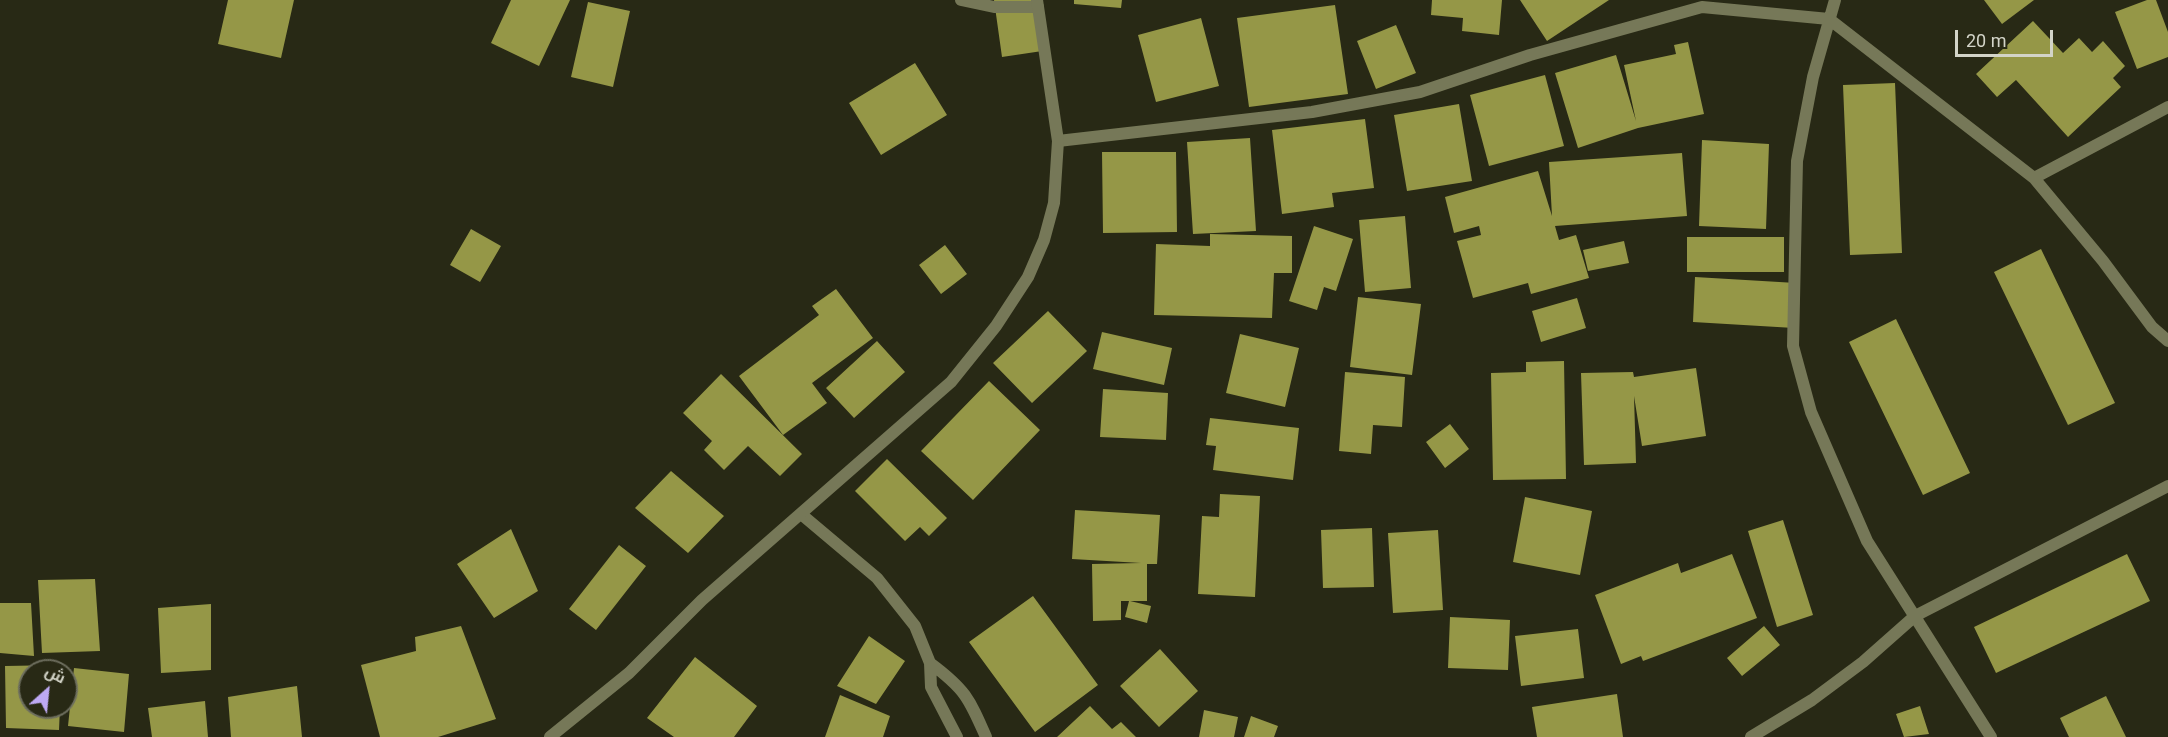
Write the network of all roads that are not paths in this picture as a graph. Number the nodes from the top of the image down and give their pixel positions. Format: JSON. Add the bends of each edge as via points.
{"nodes":[{"id":1,"x":961,"y":0,"type":"edge"},
{"id":2,"x":1835,"y":0,"type":"edge"},
{"id":3,"x":1038,"y":3,"type":"edge"},
{"id":4,"x":1829,"y":19,"type":"junction"},
{"id":5,"x":2168,"y":107,"type":"edge"},
{"id":6,"x":1058,"y":141,"type":"junction"},
{"id":7,"x":2034,"y":178,"type":"junction"},
{"id":8,"x":2168,"y":340,"type":"edge"},
{"id":9,"x":2168,"y":486,"type":"edge"},
{"id":10,"x":801,"y":514,"type":"junction"},
{"id":11,"x":1915,"y":616,"type":"junction"},
{"id":12,"x":930,"y":663,"type":"junction"},
{"id":13,"x":550,"y":737,"type":"edge"},
{"id":14,"x":957,"y":737,"type":"edge"},
{"id":15,"x":986,"y":737,"type":"edge"},
{"id":16,"x":1751,"y":737,"type":"edge"},
{"id":17,"x":1991,"y":737,"type":"edge"}],
"edges":[{"from":1,"to":3,"type":"street","via":[[994,7]]},
{"from":2,"to":4,"type":"street"},
{"from":3,"to":6,"type":"street"},
{"from":4,"to":6,"type":"street","via":[[1702,7],[1530,55],[1420,92],[1312,112]]},
{"from":4,"to":7,"type":"street"},
{"from":4,"to":11,"type":"street","via":[[1797,161],[1793,346],[1811,412],[1867,541]]},
{"from":5,"to":7,"type":"street"},
{"from":6,"to":10,"type":"street","via":[[1054,203],[1044,240],[1028,277],[996,326],[951,382]]},
{"from":7,"to":8,"type":"street","via":[[2152,327]]},
{"from":9,"to":11,"type":"street"},
{"from":10,"to":12,"type":"street","via":[[877,578],[915,626]]},
{"from":10,"to":13,"type":"street","via":[[702,600],[629,673]]},
{"from":11,"to":16,"type":"street","via":[[1812,700]]},
{"from":11,"to":17,"type":"street"},
{"from":12,"to":14,"type":"street","via":[[931,687]]},
{"from":12,"to":15,"type":"street","via":[[959,685]]}]}
